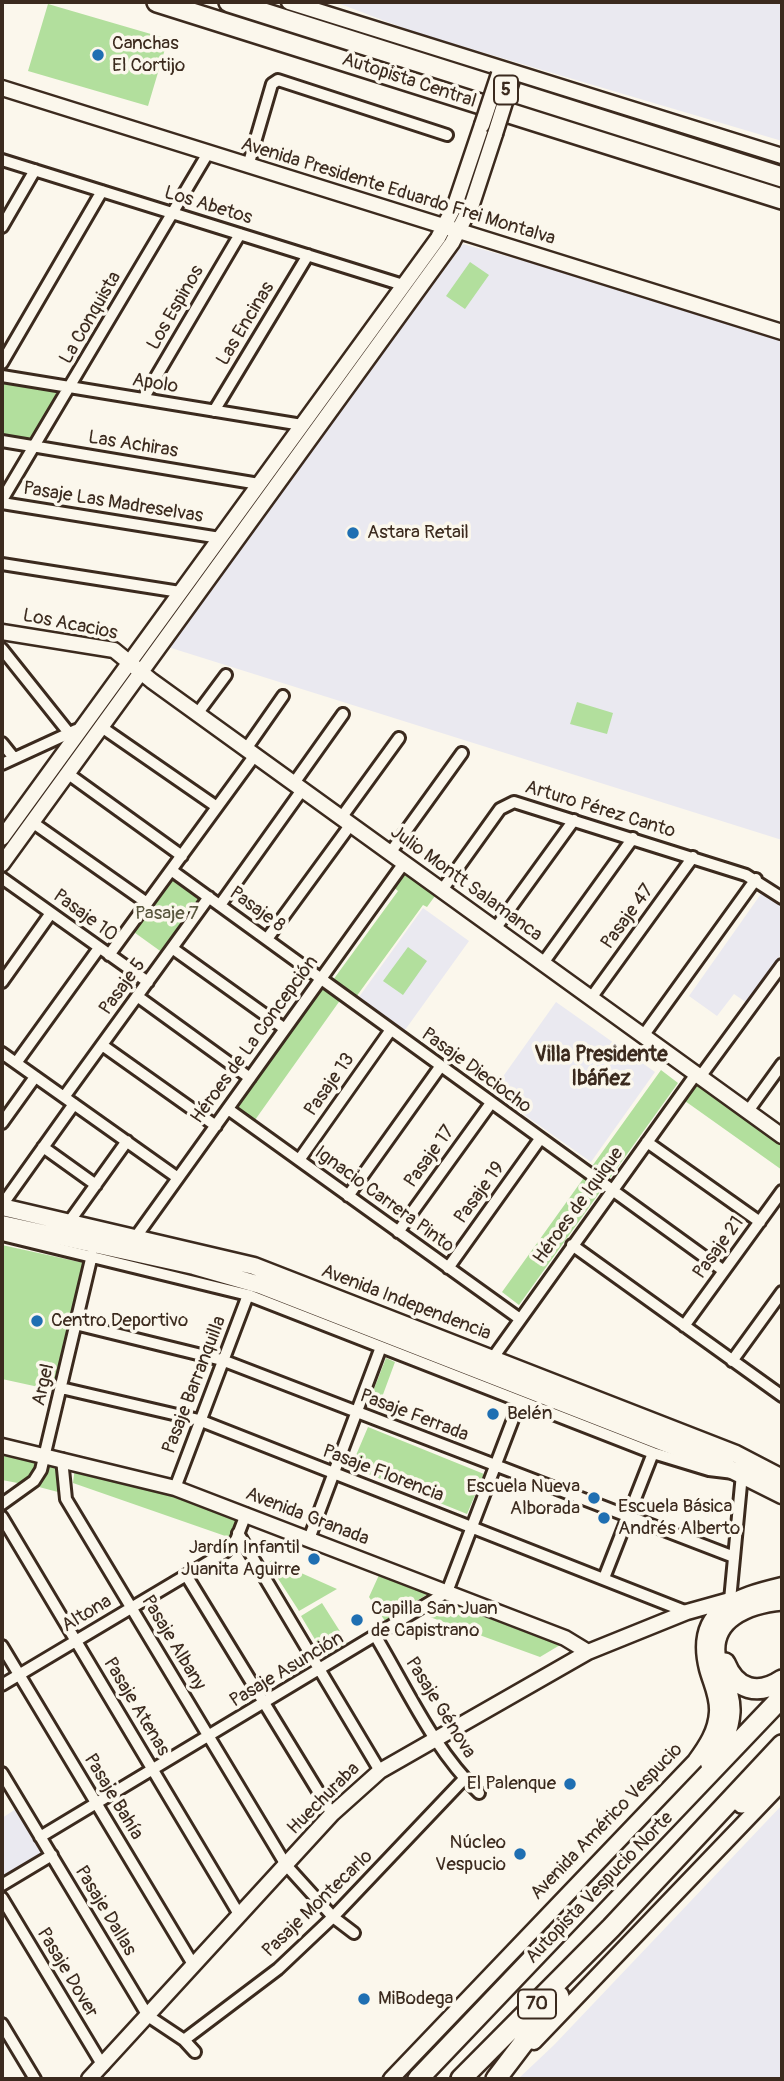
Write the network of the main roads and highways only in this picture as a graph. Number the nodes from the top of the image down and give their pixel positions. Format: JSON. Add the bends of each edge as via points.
{"nodes":[{"id":1,"x":157,"y":2,"type":"edge"},
{"id":2,"x":229,"y":2,"type":"edge"},
{"id":3,"x":289,"y":2,"type":"edge"},
{"id":4,"x":506,"y":74,"type":"junction"},
{"id":5,"x":2,"y":88,"type":"edge"},
{"id":6,"x":782,"y":156,"type":"edge"},
{"id":7,"x":782,"y":177,"type":"edge"},
{"id":8,"x":782,"y":199,"type":"edge"},
{"id":9,"x":452,"y":229,"type":"junction"},
{"id":10,"x":782,"y":332,"type":"edge"},
{"id":11,"x":337,"y":389,"type":"junction"},
{"id":12,"x":2,"y":632,"type":"edge"},
{"id":13,"x":134,"y":667,"type":"junction"},
{"id":14,"x":2,"y":838,"type":"edge"},
{"id":15,"x":2,"y":864,"type":"edge"},
{"id":16,"x":782,"y":1136,"type":"edge"},
{"id":17,"x":2,"y":1206,"type":"edge"},
{"id":18,"x":2,"y":1223,"type":"edge"},
{"id":19,"x":2,"y":1446,"type":"edge"},
{"id":20,"x":782,"y":1478,"type":"edge"},
{"id":21,"x":782,"y":1495,"type":"edge"},
{"id":22,"x":782,"y":1585,"type":"edge"},
{"id":23,"x":782,"y":1600,"type":"edge"},
{"id":24,"x":730,"y":1601,"type":"junction"},
{"id":25,"x":782,"y":1609,"type":"edge"},
{"id":26,"x":687,"y":1612,"type":"junction"},
{"id":27,"x":706,"y":1634,"type":"junction"},
{"id":28,"x":588,"y":1652,"type":"junction"},
{"id":29,"x":782,"y":1680,"type":"edge"},
{"id":30,"x":782,"y":1697,"type":"edge"},
{"id":31,"x":782,"y":1745,"type":"edge"},
{"id":32,"x":782,"y":1768,"type":"edge"},
{"id":33,"x":782,"y":1783,"type":"edge"},
{"id":34,"x":688,"y":1796,"type":"junction"},
{"id":35,"x":689,"y":1844,"type":"junction"},
{"id":36,"x":611,"y":1928,"type":"junction"},
{"id":37,"x":419,"y":2077,"type":"edge"},
{"id":38,"x":89,"y":2079,"type":"edge"},
{"id":39,"x":391,"y":2079,"type":"edge"},
{"id":40,"x":461,"y":2079,"type":"edge"},
{"id":41,"x":498,"y":2079,"type":"edge"}],
"edges":[{"from":1,"to":8,"type":"highway","name":"Autopista Central","number":"5"},
{"from":2,"to":7,"type":"highway","name":"Autopista Central","number":"5"},
{"from":3,"to":4,"type":"main road"},
{"from":4,"to":6,"type":"main road"},
{"from":4,"to":9,"type":"main road","bridge":true,"via":[[482,125]]},
{"from":4,"to":9,"type":"main road","bridge":true,"via":[[495,134],[472,204]]},
{"from":5,"to":9,"type":"main road","name":"Avenida Presidente Eduardo Frei Montalva"},
{"from":9,"to":10,"type":"main road","name":"Avenida Presidente Eduardo Frei Montalva"},
{"from":9,"to":11,"type":"main road"},
{"from":9,"to":11,"type":"main road","via":[[403,285]]},
{"from":11,"to":13,"type":"main road"},
{"from":11,"to":13,"type":"main road","via":[[302,425],[220,537]]},
{"from":12,"to":13,"type":"main road","name":"Los Acacios","via":[[114,650]]},
{"from":13,"to":14,"type":"main road","via":[[75,731]]},
{"from":13,"to":15,"type":"main road","via":[[100,726]]},
{"from":13,"to":16,"type":"main road","name":"Julio Montt Salamanca","via":[[200,710],[251,752]]},
{"from":17,"to":20,"type":"main road","name":"Avenida Independencia","via":[[254,1266],[736,1454]]},
{"from":18,"to":21,"type":"main road","name":"Avenida Independencia","via":[[260,1285],[742,1474]]},
{"from":19,"to":28,"type":"main road","name":"Avenida Granada","via":[[175,1488],[565,1638]]},
{"from":22,"to":24,"type":"main road"},
{"from":23,"to":34,"type":"highway","via":[[740,1610],[719,1632],[716,1659],[728,1695],[729,1722],[718,1751]]},
{"from":24,"to":26,"type":"main road","name":"Huechuraba"},
{"from":24,"to":27,"type":"main road"},
{"from":25,"to":29,"type":"highway","via":[[741,1620],[728,1633],[723,1652],[729,1673],[745,1688],[763,1689]]},
{"from":26,"to":27,"type":"main road","via":[[703,1625]]},
{"from":26,"to":28,"type":"main road","name":"Huechuraba"},
{"from":27,"to":39,"type":"main road","name":"Avenida Américo Vespucio","via":[[705,1661],[717,1713],[704,1748]]},
{"from":28,"to":38,"type":"main road","name":"Huechuraba","via":[[380,1771],[332,1814]]},
{"from":30,"to":34,"type":"highway","name":"Autopista Vespucio Norte","number":"70"},
{"from":31,"to":35,"type":"highway","name":"Autopista Vespucio Norte","number":"70"},
{"from":32,"to":35,"type":"highway"},
{"from":33,"to":41,"type":"main road"},
{"from":34,"to":37,"type":"highway","name":"Autopista Vespucio Norte","number":"70"},
{"from":35,"to":36,"type":"highway","name":"Autopista Vespucio Norte","number":"70"},
{"from":36,"to":40,"type":"highway","name":"Autopista Vespucio Norte","number":"70"},
{"from":36,"to":41,"type":"highway"}]}
